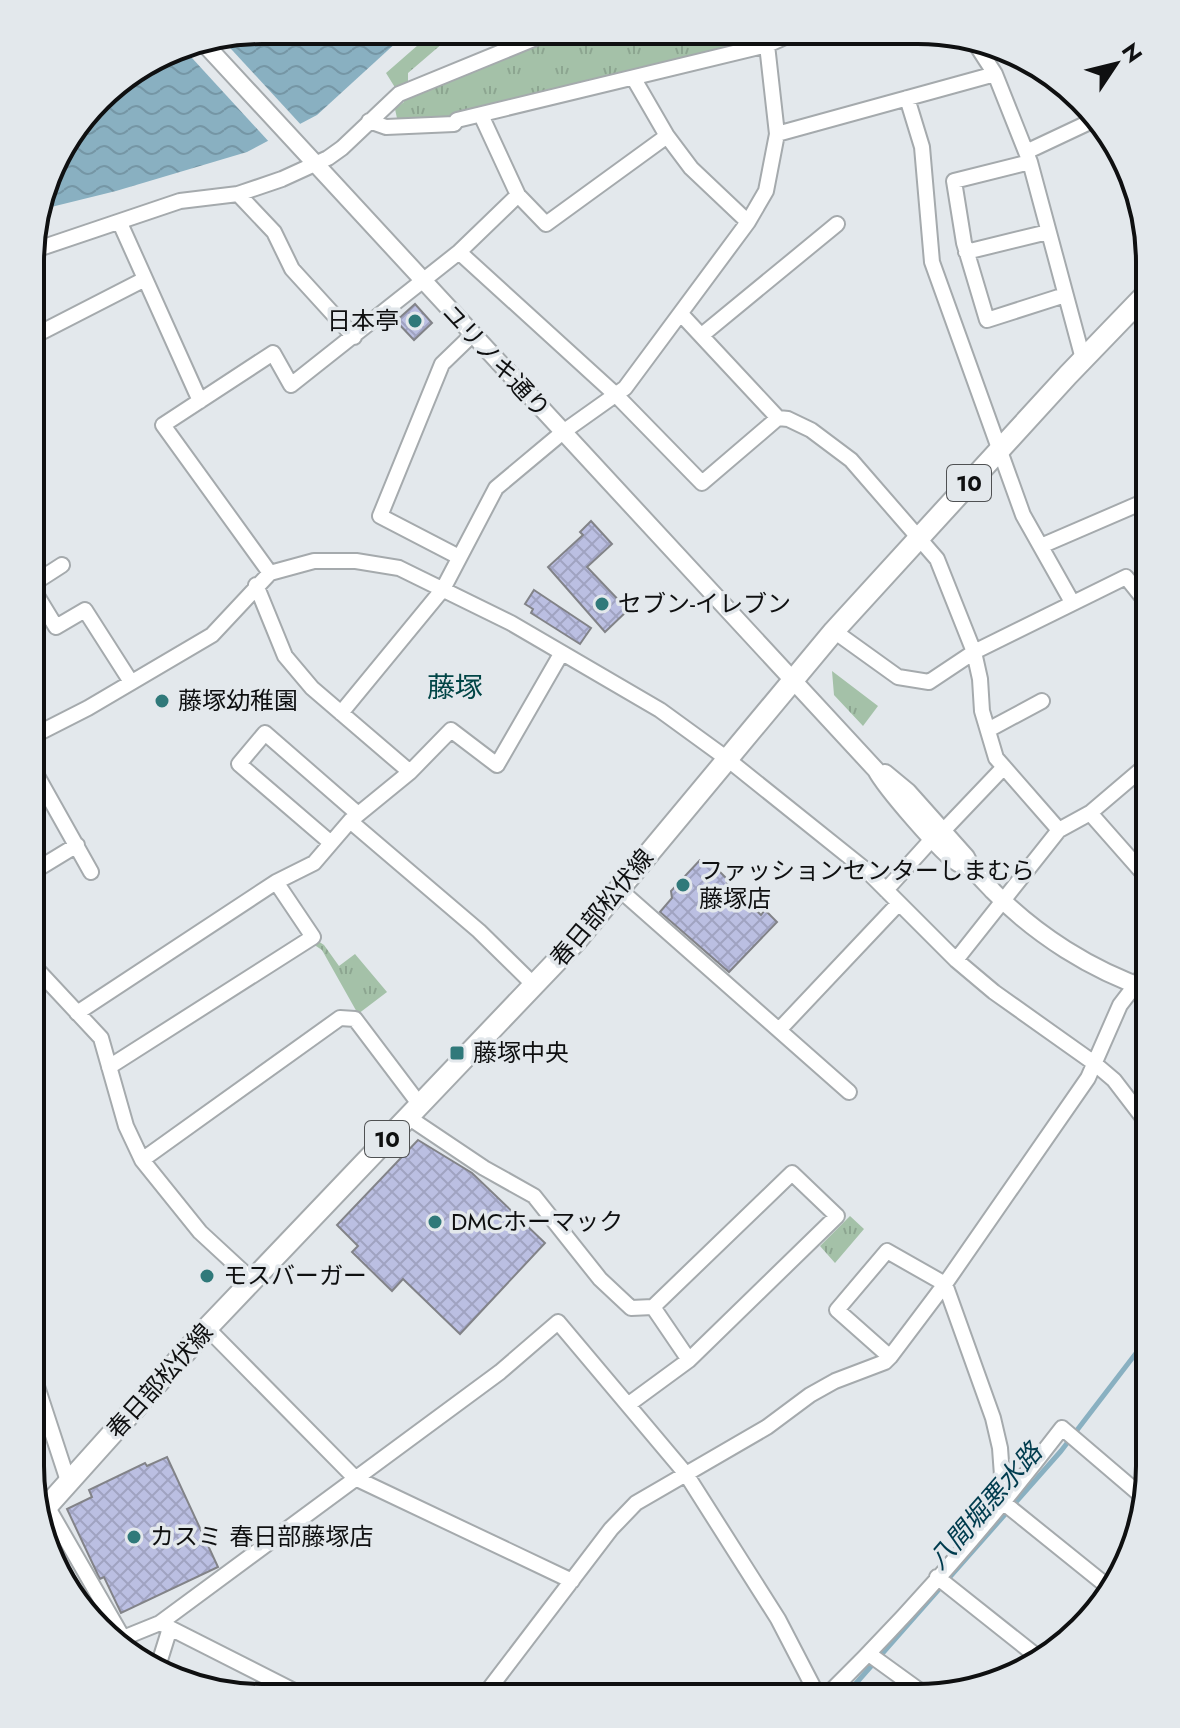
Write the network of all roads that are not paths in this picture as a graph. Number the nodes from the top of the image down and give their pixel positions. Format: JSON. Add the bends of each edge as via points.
{"nodes":[{"id":1,"x":521,"y":44,"type":"edge"},
{"id":2,"x":767,"y":45,"type":"joint"},
{"id":3,"x":211,"y":50,"type":"edge"},
{"id":4,"x":982,"y":54,"type":"edge"},
{"id":5,"x":995,"y":74,"type":"junction"},
{"id":6,"x":634,"y":79,"type":"junction"},
{"id":7,"x":907,"y":98,"type":"junction"},
{"id":8,"x":481,"y":115,"type":"junction"},
{"id":9,"x":369,"y":121,"type":"junction"},
{"id":10,"x":1087,"y":124,"type":"edge"},
{"id":11,"x":777,"y":134,"type":"junction"},
{"id":12,"x":667,"y":136,"type":"junction"},
{"id":13,"x":1028,"y":157,"type":"junction"},
{"id":14,"x":315,"y":163,"type":"junction"},
{"id":15,"x":238,"y":194,"type":"junction"},
{"id":16,"x":518,"y":195,"type":"junction"},
{"id":17,"x":748,"y":222,"type":"junction"},
{"id":18,"x":120,"y":223,"type":"junction"},
{"id":19,"x":837,"y":224,"type":"dead end"},
{"id":20,"x":1048,"y":232,"type":"junction"},
{"id":21,"x":45,"y":247,"type":"edge"},
{"id":22,"x":459,"y":252,"type":"junction"},
{"id":23,"x":966,"y":252,"type":"junction"},
{"id":24,"x":145,"y":279,"type":"junction"},
{"id":25,"x":423,"y":282,"type":"junction"},
{"id":26,"x":1065,"y":295,"type":"junction"},
{"id":27,"x":1136,"y":304,"type":"edge"},
{"id":28,"x":681,"y":314,"type":"junction"},
{"id":29,"x":44,"y":334,"type":"edge"},
{"id":30,"x":472,"y":335,"type":"junction"},
{"id":31,"x":702,"y":335,"type":"junction"},
{"id":32,"x":354,"y":337,"type":"junction"},
{"id":33,"x":1083,"y":359,"type":"junction"},
{"id":34,"x":616,"y":395,"type":"junction"},
{"id":35,"x":200,"y":401,"type":"junction"},
{"id":36,"x":778,"y":418,"type":"junction"},
{"id":37,"x":563,"y":432,"type":"junction"},
{"id":38,"x":1000,"y":449,"type":"junction"},
{"id":39,"x":1136,"y":505,"type":"edge"},
{"id":40,"x":918,"y":538,"type":"junction"},
{"id":41,"x":1041,"y":546,"type":"junction"},
{"id":42,"x":459,"y":557,"type":"junction"},
{"id":43,"x":62,"y":565,"type":"dead end"},
{"id":44,"x":270,"y":573,"type":"junction"},
{"id":45,"x":44,"y":577,"type":"edge"},
{"id":46,"x":256,"y":585,"type":"junction"},
{"id":47,"x":443,"y":589,"type":"junction"},
{"id":48,"x":1136,"y":590,"type":"edge"},
{"id":49,"x":1072,"y":602,"type":"junction"},
{"id":50,"x":44,"y":607,"type":"edge"},
{"id":51,"x":834,"y":631,"type":"junction"},
{"id":52,"x":974,"y":652,"type":"junction"},
{"id":53,"x":561,"y":654,"type":"junction"},
{"id":54,"x":793,"y":680,"type":"junction"},
{"id":55,"x":131,"y":682,"type":"junction"},
{"id":56,"x":1042,"y":701,"type":"dead end"},
{"id":57,"x":341,"y":713,"type":"junction"},
{"id":58,"x":44,"y":730,"type":"edge"},
{"id":59,"x":988,"y":730,"type":"junction"},
{"id":60,"x":726,"y":758,"type":"junction"},
{"id":61,"x":1004,"y":767,"type":"junction"},
{"id":62,"x":410,"y":772,"type":"junction"},
{"id":63,"x":1136,"y":774,"type":"edge"},
{"id":64,"x":44,"y":788,"type":"edge"},
{"id":65,"x":1090,"y":813,"type":"junction"},
{"id":66,"x":354,"y":818,"type":"junction"},
{"id":67,"x":1059,"y":830,"type":"junction"},
{"id":68,"x":938,"y":834,"type":"junction"},
{"id":69,"x":331,"y":843,"type":"junction"},
{"id":70,"x":77,"y":845,"type":"junction"},
{"id":71,"x":44,"y":865,"type":"edge"},
{"id":72,"x":1136,"y":865,"type":"edge"},
{"id":73,"x":91,"y":872,"type":"dead end"},
{"id":74,"x":276,"y":882,"type":"junction"},
{"id":75,"x":620,"y":890,"type":"junction"},
{"id":76,"x":886,"y":890,"type":"junction"},
{"id":77,"x":1004,"y":901,"type":"junction"},
{"id":78,"x":899,"y":903,"type":"junction"},
{"id":79,"x":956,"y":960,"type":"junction"},
{"id":80,"x":44,"y":977,"type":"edge"},
{"id":81,"x":1136,"y":985,"type":"edge"},
{"id":82,"x":535,"y":986,"type":"junction"},
{"id":83,"x":1136,"y":993,"type":"edge"},
{"id":84,"x":77,"y":1013,"type":"junction"},
{"id":85,"x":779,"y":1030,"type":"junction"},
{"id":86,"x":1094,"y":1063,"type":"junction"},
{"id":87,"x":109,"y":1067,"type":"junction"},
{"id":88,"x":849,"y":1092,"type":"dead end"},
{"id":89,"x":1136,"y":1109,"type":"edge"},
{"id":90,"x":414,"y":1111,"type":"junction"},
{"id":91,"x":142,"y":1160,"type":"junction"},
{"id":92,"x":252,"y":1280,"type":"junction"},
{"id":93,"x":945,"y":1284,"type":"junction"},
{"id":94,"x":653,"y":1307,"type":"junction"},
{"id":95,"x":207,"y":1328,"type":"junction"},
{"id":96,"x":890,"y":1357,"type":"junction"},
{"id":97,"x":689,"y":1360,"type":"junction"},
{"id":98,"x":629,"y":1404,"type":"junction"},
{"id":99,"x":44,"y":1408,"type":"edge"},
{"id":100,"x":686,"y":1474,"type":"junction"},
{"id":101,"x":355,"y":1478,"type":"junction"},
{"id":102,"x":68,"y":1481,"type":"junction"},
{"id":103,"x":1135,"y":1490,"type":"edge"},
{"id":104,"x":1004,"y":1503,"type":"junction"},
{"id":105,"x":48,"y":1506,"type":"edge"},
{"id":106,"x":53,"y":1525,"type":"edge"},
{"id":107,"x":937,"y":1577,"type":"junction"},
{"id":108,"x":572,"y":1581,"type":"junction"},
{"id":109,"x":1102,"y":1582,"type":"edge"},
{"id":110,"x":111,"y":1622,"type":"edge"},
{"id":111,"x":165,"y":1626,"type":"junction"},
{"id":112,"x":132,"y":1641,"type":"edge"},
{"id":113,"x":1031,"y":1652,"type":"edge"},
{"id":114,"x":869,"y":1654,"type":"junction"},
{"id":115,"x":160,"y":1658,"type":"edge"},
{"id":116,"x":280,"y":1684,"type":"edge"},
{"id":117,"x":493,"y":1684,"type":"edge"},
{"id":118,"x":813,"y":1684,"type":"edge"},
{"id":119,"x":836,"y":1684,"type":"edge"},
{"id":120,"x":910,"y":1684,"type":"edge"}],
"edges":[{"from":1,"to":9,"type":"street","via":[[399,94]]},
{"from":2,"to":6,"type":"street"},
{"from":2,"to":11,"type":"street"},
{"from":3,"to":14,"type":"street","name":"ユリノキ通り"},
{"from":4,"to":5,"type":"street"},
{"from":5,"to":7,"type":"street"},
{"from":5,"to":13,"type":"street"},
{"from":6,"to":8,"type":"street"},
{"from":6,"to":12,"type":"street"},
{"from":7,"to":11,"type":"street"},
{"from":7,"to":38,"type":"street","via":[[922,147],[932,262]]},
{"from":8,"to":9,"type":"street","via":[[454,124],[386,127]]},
{"from":8,"to":16,"type":"street"},
{"from":9,"to":14,"type":"street","via":[[342,148]]},
{"from":10,"to":13,"type":"street"},
{"from":11,"to":17,"type":"street","via":[[766,191]]},
{"from":12,"to":16,"type":"street","via":[[546,224]]},
{"from":12,"to":17,"type":"street","via":[[691,168]]},
{"from":13,"to":20,"type":"street"},
{"from":13,"to":23,"type":"street","via":[[954,181]]},
{"from":14,"to":15,"type":"street"},
{"from":14,"to":25,"type":"street","name":"ユリノキ通り"},
{"from":15,"to":18,"type":"street","via":[[180,201]]},
{"from":15,"to":32,"type":"street","via":[[274,232],[292,269]]},
{"from":16,"to":22,"type":"street"},
{"from":17,"to":28,"type":"street"},
{"from":18,"to":21,"type":"street"},
{"from":18,"to":24,"type":"street"},
{"from":19,"to":31,"type":"street"},
{"from":20,"to":23,"type":"street"},
{"from":20,"to":26,"type":"street"},
{"from":22,"to":25,"type":"street"},
{"from":22,"to":34,"type":"street"},
{"from":23,"to":26,"type":"street","via":[[987,320]]},
{"from":24,"to":29,"type":"street"},
{"from":24,"to":35,"type":"street"},
{"from":25,"to":30,"type":"street","name":"ユリノキ通り"},
{"from":25,"to":32,"type":"street"},
{"from":26,"to":33,"type":"street"},
{"from":27,"to":33,"type":"main road","name":"春日部松伏線","number":"10"},
{"from":28,"to":31,"type":"street"},
{"from":28,"to":34,"type":"street"},
{"from":30,"to":37,"type":"street","name":"ユリノキ通り"},
{"from":30,"to":42,"type":"street","via":[[442,364],[380,516]]},
{"from":31,"to":36,"type":"street"},
{"from":32,"to":35,"type":"street","via":[[291,385],[273,353]]},
{"from":33,"to":38,"type":"main road","name":"春日部松伏線","number":"10"},
{"from":34,"to":36,"type":"street","via":[[702,483]]},
{"from":34,"to":37,"type":"street"},
{"from":35,"to":44,"type":"street","via":[[163,425]]},
{"from":36,"to":40,"type":"street","via":[[811,430],[851,460]]},
{"from":37,"to":42,"type":"street","via":[[496,488]]},
{"from":37,"to":54,"type":"street","name":"ユリノキ通り"},
{"from":38,"to":40,"type":"main road","name":"春日部松伏線","number":"10"},
{"from":38,"to":41,"type":"street","via":[[1023,515]]},
{"from":39,"to":41,"type":"street"},
{"from":40,"to":51,"type":"main road","name":"春日部松伏線","number":"10"},
{"from":40,"to":52,"type":"street","via":[[937,559]]},
{"from":41,"to":49,"type":"street"},
{"from":42,"to":47,"type":"street"},
{"from":43,"to":45,"type":"street"},
{"from":44,"to":46,"type":"street"},
{"from":44,"to":47,"type":"street","via":[[314,561],[356,561],[399,568]]},
{"from":46,"to":55,"type":"street","via":[[212,635]]},
{"from":46,"to":57,"type":"street","via":[[285,656]]},
{"from":47,"to":53,"type":"street"},
{"from":47,"to":57,"type":"street"},
{"from":48,"to":49,"type":"street","via":[[1126,577]]},
{"from":49,"to":52,"type":"street"},
{"from":50,"to":55,"type":"street","via":[[56,627],[85,610]]},
{"from":51,"to":52,"type":"street","via":[[898,677],[929,682]]},
{"from":51,"to":54,"type":"main road","name":"春日部松伏線","number":"10"},
{"from":52,"to":59,"type":"street"},
{"from":53,"to":60,"type":"street","via":[[660,710]]},
{"from":53,"to":62,"type":"street","via":[[497,765],[451,730]]},
{"from":54,"to":60,"type":"main road","name":"春日部松伏線","number":"10"},
{"from":54,"to":68,"type":"street","name":"ユリノキ通り","via":[[876,770],[890,775]]},
{"from":55,"to":58,"type":"street"},
{"from":56,"to":59,"type":"street"},
{"from":57,"to":62,"type":"street"},
{"from":59,"to":61,"type":"street"},
{"from":60,"to":75,"type":"main road","name":"春日部松伏線","number":"10"},
{"from":60,"to":76,"type":"street"},
{"from":61,"to":67,"type":"street"},
{"from":61,"to":68,"type":"street"},
{"from":62,"to":66,"type":"street"},
{"from":63,"to":65,"type":"street"},
{"from":64,"to":70,"type":"street"},
{"from":65,"to":67,"type":"street"},
{"from":65,"to":72,"type":"street"},
{"from":66,"to":69,"type":"street"},
{"from":66,"to":69,"type":"street","via":[[265,733],[239,764]]},
{"from":66,"to":82,"type":"street"},
{"from":67,"to":77,"type":"street"},
{"from":68,"to":76,"type":"street"},
{"from":68,"to":77,"type":"street","name":"ユリノキ通り"},
{"from":69,"to":74,"type":"street","via":[[314,863]]},
{"from":70,"to":71,"type":"street"},
{"from":70,"to":73,"type":"street"},
{"from":74,"to":84,"type":"street"},
{"from":74,"to":87,"type":"street","via":[[313,937]]},
{"from":75,"to":82,"type":"main road","name":"春日部松伏線","number":"10"},
{"from":75,"to":85,"type":"street"},
{"from":76,"to":78,"type":"street"},
{"from":77,"to":79,"type":"street"},
{"from":77,"to":81,"type":"street","name":"ユリノキ通り","via":[[1062,947]]},
{"from":78,"to":79,"type":"street"},
{"from":78,"to":85,"type":"street"},
{"from":79,"to":86,"type":"street"},
{"from":80,"to":84,"type":"street"},
{"from":82,"to":90,"type":"main road","name":"春日部松伏線","number":"10"},
{"from":83,"to":86,"type":"street","via":[[1120,1005]]},
{"from":84,"to":87,"type":"street","via":[[101,1038]]},
{"from":85,"to":88,"type":"street"},
{"from":86,"to":89,"type":"street"},
{"from":86,"to":93,"type":"street"},
{"from":87,"to":91,"type":"street"},
{"from":90,"to":91,"type":"street","via":[[355,1019],[340,1018]]},
{"from":90,"to":92,"type":"main road","name":"春日部松伏線","number":"10"},
{"from":90,"to":94,"type":"street","via":[[484,1168],[534,1196],[600,1279],[631,1308]]},
{"from":91,"to":92,"type":"street","via":[[200,1232]]},
{"from":92,"to":95,"type":"main road","name":"春日部松伏線","number":"10"},
{"from":93,"to":96,"type":"street"},
{"from":93,"to":96,"type":"street","via":[[887,1251],[837,1310]]},
{"from":93,"to":104,"type":"street","via":[[993,1418]]},
{"from":94,"to":97,"type":"street"},
{"from":94,"to":97,"type":"street","via":[[792,1173],[837,1216]]},
{"from":95,"to":101,"type":"street"},
{"from":95,"to":102,"type":"main road","name":"春日部松伏線","number":"10"},
{"from":96,"to":100,"type":"street","via":[[810,1395]]},
{"from":97,"to":98,"type":"street"},
{"from":98,"to":100,"type":"street"},
{"from":98,"to":101,"type":"street","via":[[558,1322],[500,1372]]},
{"from":99,"to":102,"type":"street"},
{"from":100,"to":108,"type":"street","via":[[636,1503]]},
{"from":100,"to":118,"type":"street"},
{"from":101,"to":108,"type":"street"},
{"from":101,"to":111,"type":"street"},
{"from":102,"to":105,"type":"main road","name":"春日部松伏線","number":"10"},
{"from":103,"to":104,"type":"street","via":[[1062,1428]]},
{"from":104,"to":107,"type":"street"},
{"from":104,"to":109,"type":"street"},
{"from":106,"to":110,"type":"street"},
{"from":107,"to":113,"type":"street"},
{"from":107,"to":114,"type":"street"},
{"from":108,"to":117,"type":"street"},
{"from":111,"to":112,"type":"street"},
{"from":111,"to":115,"type":"street"},
{"from":111,"to":116,"type":"street"},
{"from":114,"to":119,"type":"street"},
{"from":114,"to":120,"type":"street"}]}
